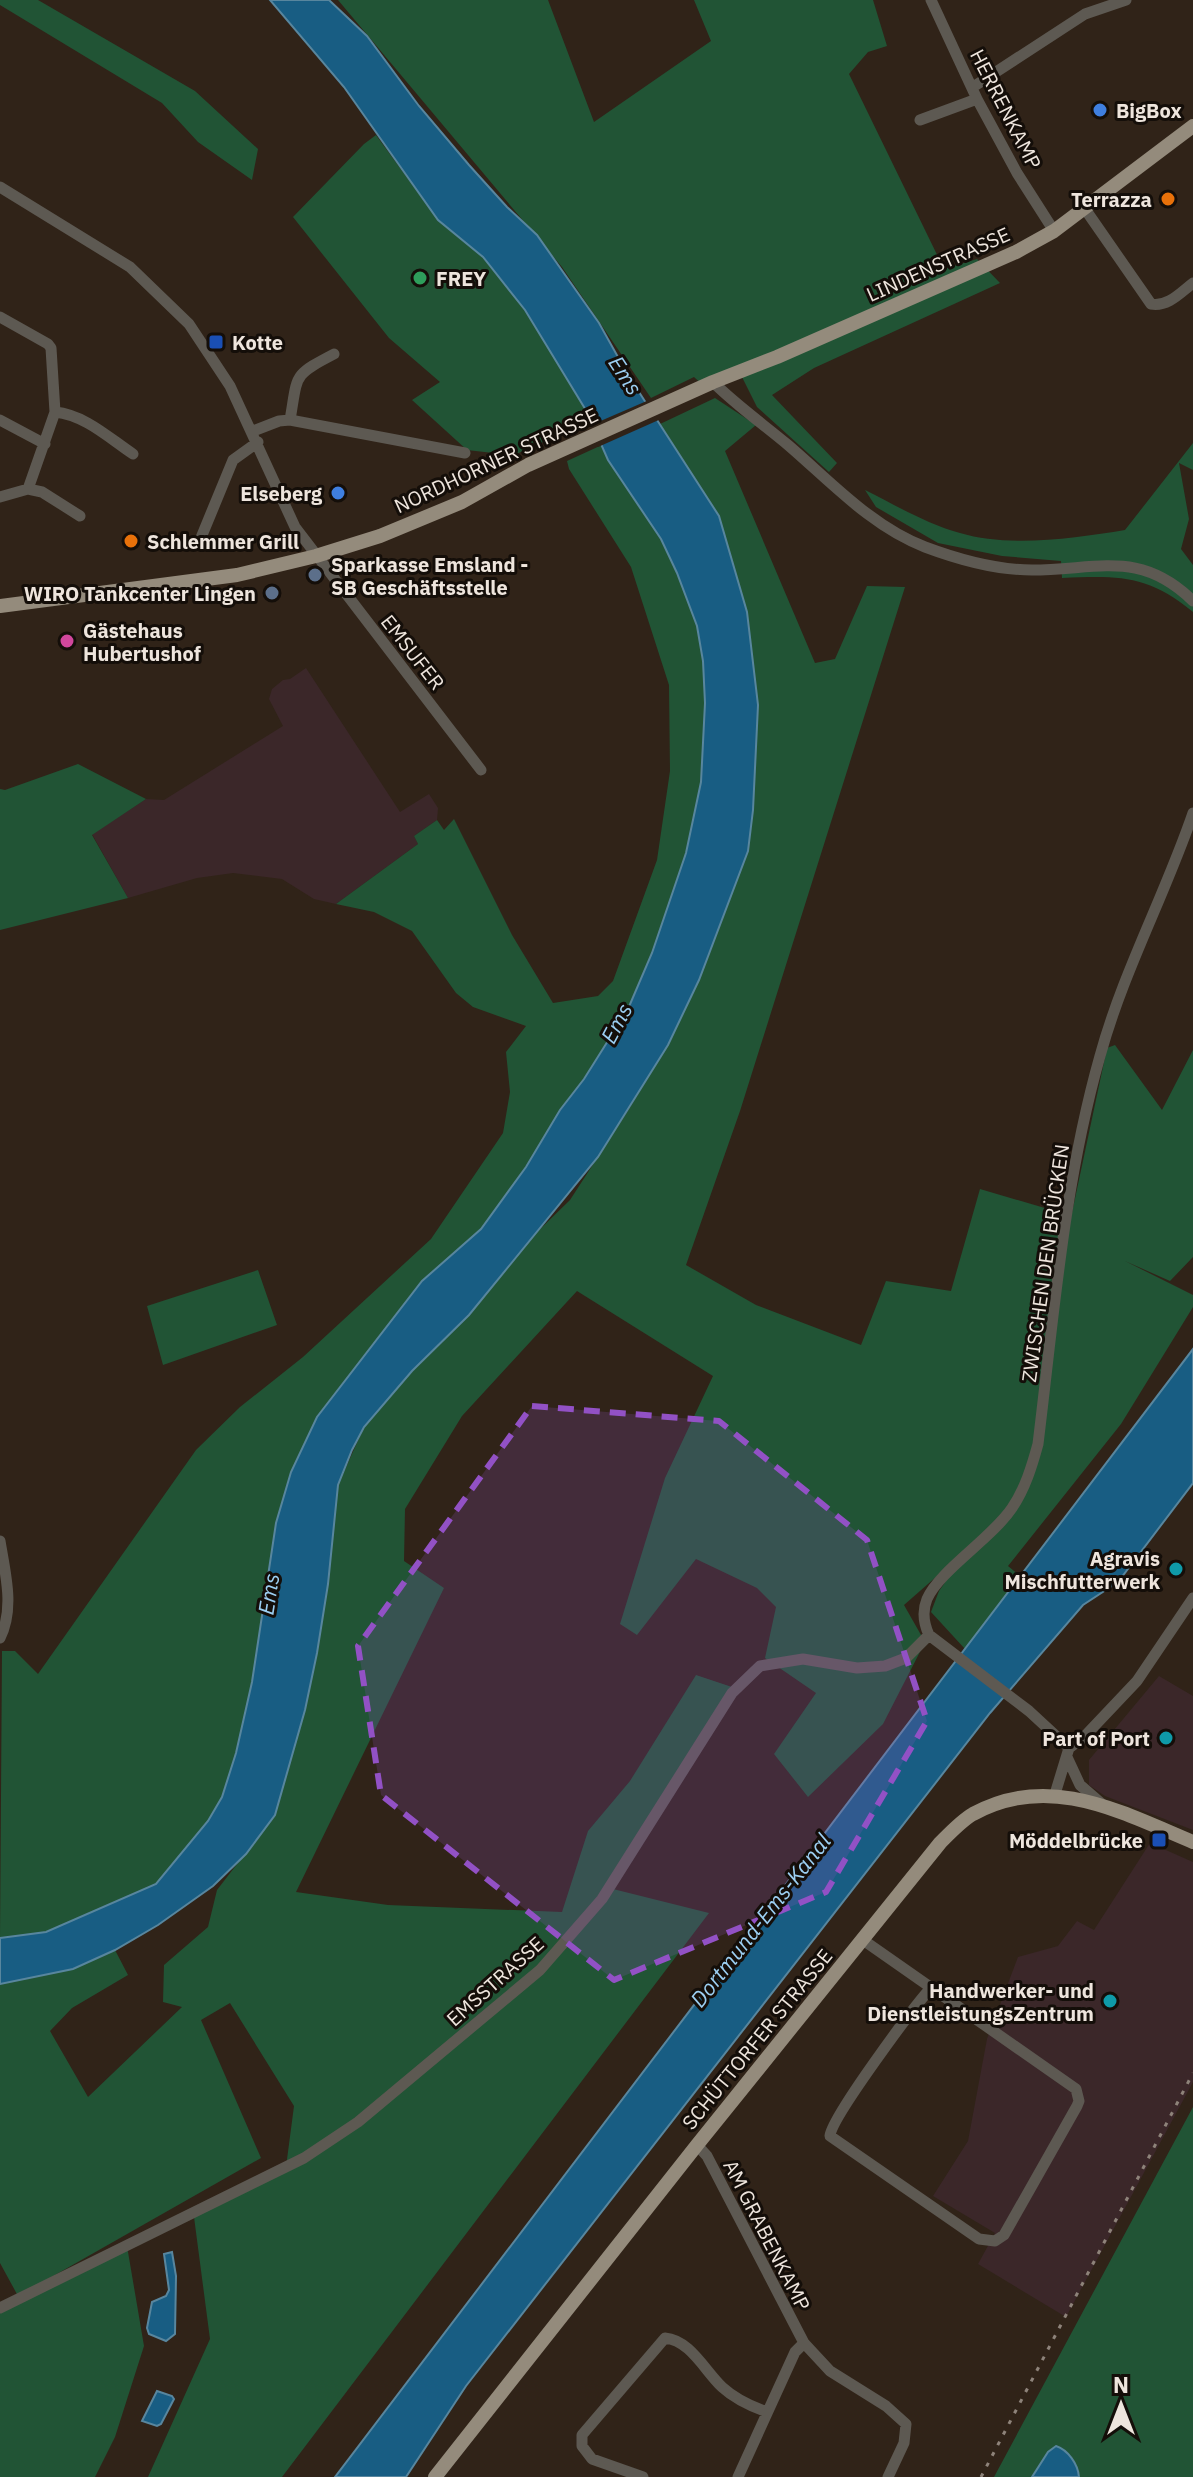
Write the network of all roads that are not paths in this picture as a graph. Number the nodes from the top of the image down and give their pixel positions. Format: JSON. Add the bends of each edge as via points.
{"nodes":[{"id":1,"x":931,"y":0,"type":"edge"},
{"id":2,"x":1079,"y":0,"type":"edge"},
{"id":3,"x":1126,"y":0,"type":"edge"},
{"id":4,"x":1085,"y":14,"type":"junction"},
{"id":5,"x":975,"y":93,"type":"junction"},
{"id":6,"x":920,"y":120,"type":"dead end"},
{"id":7,"x":1193,"y":126,"type":"edge"},
{"id":8,"x":0,"y":187,"type":"edge"},
{"id":9,"x":1085,"y":209,"type":"junction"},
{"id":10,"x":1054,"y":231,"type":"junction"},
{"id":11,"x":1193,"y":283,"type":"edge"},
{"id":12,"x":0,"y":317,"type":"edge"},
{"id":13,"x":334,"y":354,"type":"dead end"},
{"id":14,"x":713,"y":382,"type":"junction"},
{"id":15,"x":677,"y":399,"type":"joint"},
{"id":16,"x":55,"y":412,"type":"junction"},
{"id":17,"x":0,"y":420,"type":"edge"},
{"id":18,"x":290,"y":420,"type":"junction"},
{"id":19,"x":255,"y":437,"type":"junction"},
{"id":20,"x":45,"y":444,"type":"junction"},
{"id":21,"x":465,"y":453,"type":"dead end"},
{"id":22,"x":133,"y":454,"type":"dead end"},
{"id":23,"x":28,"y":489,"type":"junction"},
{"id":24,"x":0,"y":497,"type":"edge"},
{"id":25,"x":80,"y":516,"type":"dead end"},
{"id":26,"x":198,"y":545,"type":"dead end"},
{"id":27,"x":316,"y":556,"type":"junction"},
{"id":28,"x":1193,"y":601,"type":"edge"},
{"id":29,"x":0,"y":606,"type":"edge"},
{"id":30,"x":481,"y":770,"type":"dead end"},
{"id":31,"x":1193,"y":813,"type":"edge"},
{"id":32,"x":0,"y":1541,"type":"edge"},
{"id":33,"x":1193,"y":1598,"type":"edge"},
{"id":34,"x":929,"y":1635,"type":"junction"},
{"id":35,"x":0,"y":1638,"type":"edge"},
{"id":36,"x":1068,"y":1752,"type":"junction"},
{"id":37,"x":1055,"y":1794,"type":"junction"},
{"id":38,"x":1103,"y":1806,"type":"junction"},
{"id":39,"x":1193,"y":1842,"type":"edge"},
{"id":40,"x":863,"y":1940,"type":"junction"},
{"id":41,"x":930,"y":1989,"type":"junction"},
{"id":42,"x":697,"y":2145,"type":"junction"},
{"id":43,"x":0,"y":2308,"type":"edge"},
{"id":44,"x":804,"y":2343,"type":"junction"},
{"id":45,"x":767,"y":2412,"type":"junction"},
{"id":46,"x":435,"y":2477,"type":"edge"},
{"id":47,"x":643,"y":2477,"type":"edge"},
{"id":48,"x":738,"y":2477,"type":"edge"},
{"id":49,"x":888,"y":2477,"type":"edge"}],
"edges":[{"from":1,"to":5,"type":"street","name":"HERRENKAMP"},
{"from":2,"to":4,"type":"street"},
{"from":3,"to":4,"type":"street"},
{"from":4,"to":5,"type":"street"},
{"from":5,"to":6,"type":"street"},
{"from":5,"to":10,"type":"street","name":"HERRENKAMP"},
{"from":7,"to":9,"type":"main road","name":"LINDENSTRASSE"},
{"from":8,"to":19,"type":"street","name":"EMSUFER","via":[[149,283],[206,348]]},
{"from":9,"to":10,"type":"main road","name":"LINDENSTRASSE"},
{"from":9,"to":11,"type":"street","via":[[1151,304],[1168,302]]},
{"from":10,"to":14,"type":"main road","name":"LINDENSTRASSE","via":[[933,290]]},
{"from":12,"to":16,"type":"street","via":[[51,348]]},
{"from":13,"to":18,"type":"street","via":[[303,370],[297,379]]},
{"from":14,"to":15,"type":"main road","name":"LINDENSTRASSE"},
{"from":14,"to":28,"type":"street","via":[[875,519],[924,547],[1029,570],[1134,567],[1163,576]]},
{"from":15,"to":27,"type":"main road","name":"NORDHORNER STRASSE","via":[[528,465],[462,502]]},
{"from":16,"to":20,"type":"street"},
{"from":16,"to":22,"type":"street","via":[[94,427]]},
{"from":17,"to":20,"type":"street"},
{"from":18,"to":19,"type":"street"},
{"from":18,"to":21,"type":"street"},
{"from":19,"to":26,"type":"street","via":[[233,460]]},
{"from":19,"to":27,"type":"street","name":"EMSUFER","via":[[295,527]]},
{"from":20,"to":23,"type":"street"},
{"from":23,"to":24,"type":"street"},
{"from":23,"to":25,"type":"street"},
{"from":27,"to":29,"type":"main road","name":"NORDHORNER STRASSE","via":[[237,575]]},
{"from":27,"to":30,"type":"street","name":"EMSUFER"},
{"from":31,"to":34,"type":"street","name":"ZWISCHEN DEN BRÜCKEN","via":[[1099,1059],[1070,1184],[1031,1470],[999,1525],[927,1598]]},
{"from":32,"to":35,"type":"street","via":[[9,1596]]},
{"from":33,"to":36,"type":"street","via":[[1137,1681]]},
{"from":34,"to":36,"type":"street","via":[[1029,1711]]},
{"from":34,"to":43,"type":"street","name":"EMSSTRASSE","via":[[906,1658],[885,1666],[857,1668],[803,1659],[760,1666],[732,1693],[602,1899],[540,1970],[358,2122],[304,2158]]},
{"from":36,"to":37,"type":"street"},
{"from":36,"to":38,"type":"street","via":[[1080,1785]]},
{"from":37,"to":38,"type":"main road","name":"SCHÜTTORFER STRASSE"},
{"from":37,"to":40,"type":"main road","name":"SCHÜTTORFER STRASSE","via":[[1008,1800],[970,1816],[940,1843]]},
{"from":38,"to":39,"type":"main road","name":"SCHÜTTORFER STRASSE"},
{"from":40,"to":41,"type":"street"},
{"from":40,"to":42,"type":"main road","name":"SCHÜTTORFER STRASSE"},
{"from":41,"to":41,"type":"street","via":[[1068,2082],[1078,2095],[1077,2106],[1004,2235],[995,2241],[979,2239],[830,2136],[868,2073]]},
{"from":42,"to":44,"type":"street","name":"AM GRABENKAMP"},
{"from":42,"to":46,"type":"main road","name":"SCHÜTTORFER STRASSE"},
{"from":44,"to":45,"type":"street"},
{"from":44,"to":49,"type":"street","name":"AM GRABENKAMP","via":[[830,2371],[906,2424],[904,2443]]},
{"from":45,"to":47,"type":"street","via":[[735,2397],[682,2344],[665,2338],[582,2435],[582,2446],[592,2459]]},
{"from":45,"to":48,"type":"street"}]}
